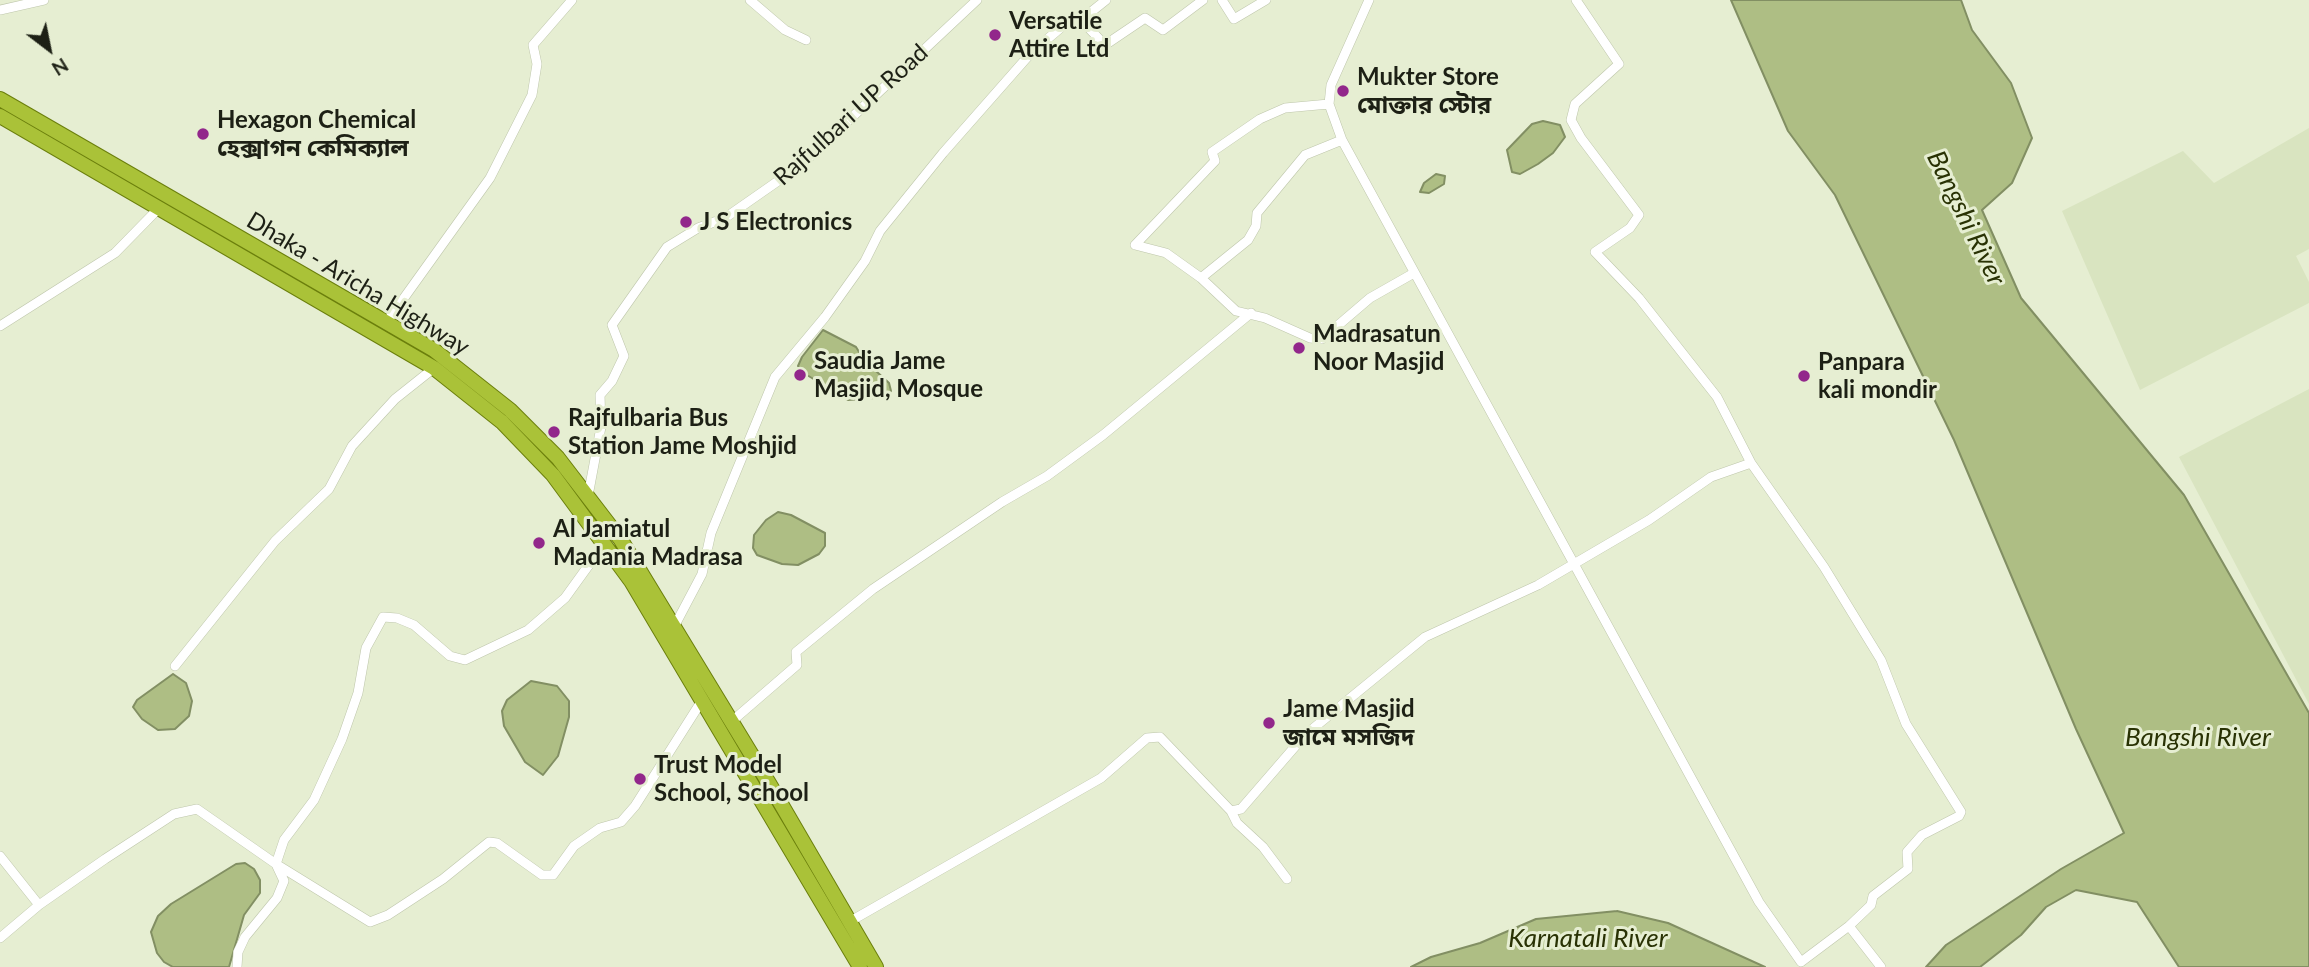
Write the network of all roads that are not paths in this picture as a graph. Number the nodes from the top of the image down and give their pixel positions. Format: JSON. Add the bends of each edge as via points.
{"nodes":[{"id":1,"x":44,"y":0,"type":"edge"},
{"id":2,"x":572,"y":0,"type":"edge"},
{"id":3,"x":750,"y":0,"type":"edge"},
{"id":4,"x":977,"y":0,"type":"edge"},
{"id":5,"x":1106,"y":0,"type":"edge"},
{"id":6,"x":1203,"y":0,"type":"edge"},
{"id":7,"x":1222,"y":0,"type":"edge"},
{"id":8,"x":1266,"y":0,"type":"edge"},
{"id":9,"x":1368,"y":0,"type":"edge"},
{"id":10,"x":1576,"y":0,"type":"edge"},
{"id":11,"x":0,"y":10,"type":"edge"},
{"id":12,"x":1081,"y":20,"type":"junction"},
{"id":13,"x":807,"y":40,"type":"dead end"},
{"id":14,"x":0,"y":99,"type":"edge"},
{"id":15,"x":1329,"y":104,"type":"junction"},
{"id":16,"x":0,"y":116,"type":"edge"},
{"id":17,"x":1342,"y":140,"type":"junction"},
{"id":18,"x":159,"y":208,"type":"junction"},
{"id":19,"x":1414,"y":273,"type":"junction"},
{"id":20,"x":1201,"y":278,"type":"junction"},
{"id":21,"x":1251,"y":313,"type":"junction"},
{"id":22,"x":386,"y":323,"type":"junction"},
{"id":23,"x":0,"y":326,"type":"edge"},
{"id":24,"x":434,"y":368,"type":"junction"},
{"id":25,"x":1751,"y":463,"type":"junction"},
{"id":26,"x":587,"y":497,"type":"junction"},
{"id":27,"x":604,"y":544,"type":"junction"},
{"id":28,"x":1575,"y":563,"type":"junction"},
{"id":29,"x":674,"y":627,"type":"junction"},
{"id":30,"x":176,"y":666,"type":"dead end"},
{"id":31,"x":701,"y":702,"type":"junction"},
{"id":32,"x":731,"y":722,"type":"junction"},
{"id":33,"x":1231,"y":811,"type":"junction"},
{"id":34,"x":0,"y":856,"type":"edge"},
{"id":35,"x":276,"y":864,"type":"junction"},
{"id":36,"x":1287,"y":879,"type":"dead end"},
{"id":37,"x":39,"y":905,"type":"junction"},
{"id":38,"x":849,"y":922,"type":"junction"},
{"id":39,"x":1849,"y":926,"type":"junction"},
{"id":40,"x":0,"y":937,"type":"edge"},
{"id":41,"x":1880,"y":966,"type":"edge"},
{"id":42,"x":237,"y":967,"type":"edge"},
{"id":43,"x":860,"y":967,"type":"edge"},
{"id":44,"x":876,"y":967,"type":"edge"}],
"edges":[{"from":1,"to":11,"type":"street"},
{"from":2,"to":22,"type":"street","via":[[533,44],[537,64],[532,95],[490,178]]},
{"from":3,"to":13,"type":"street","via":[[785,30]]},
{"from":4,"to":26,"type":"street","name":"Rajfulbari UP Road","via":[[801,165],[725,218],[667,247],[612,325],[624,356],[600,395],[601,427]]},
{"from":5,"to":12,"type":"street"},
{"from":6,"to":12,"type":"street","via":[[1163,30],[1145,18],[1105,45]]},
{"from":7,"to":8,"type":"street","via":[[1234,19]]},
{"from":9,"to":15,"type":"street","via":[[1331,85]]},
{"from":10,"to":25,"type":"street","via":[[1619,64],[1575,104],[1571,120],[1639,215],[1630,228],[1595,252],[1639,298],[1717,397]]},
{"from":12,"to":29,"type":"street","via":[[1071,19],[1031,53],[943,153],[880,231],[865,261],[825,317],[775,377],[711,533],[702,574]]},
{"from":14,"to":22,"type":"highway","name":"Dhaka - Aricha Highway"},
{"from":15,"to":17,"type":"street"},
{"from":15,"to":20,"type":"street","via":[[1285,108],[1212,152],[1214,162],[1135,245],[1166,253]]},
{"from":16,"to":18,"type":"highway","name":"Dhaka - Aricha Highway"},
{"from":17,"to":19,"type":"street"},
{"from":17,"to":20,"type":"street","via":[[1305,155],[1257,214],[1248,240]]},
{"from":18,"to":23,"type":"street","via":[[114,253]]},
{"from":18,"to":24,"type":"highway","name":"Dhaka - Aricha Highway"},
{"from":19,"to":21,"type":"street","via":[[1370,298],[1322,339]]},
{"from":19,"to":28,"type":"street"},
{"from":20,"to":21,"type":"street","via":[[1236,311]]},
{"from":21,"to":32,"type":"street","via":[[1047,476],[873,589],[796,652],[797,665]]},
{"from":22,"to":26,"type":"highway","name":"Dhaka - Aricha Highway","via":[[434,350],[510,411],[558,458]]},
{"from":24,"to":27,"type":"highway","name":"Dhaka - Aricha Highway","via":[[502,422],[553,474]]},
{"from":24,"to":30,"type":"street","via":[[395,399],[352,446],[329,489],[275,541]]},
{"from":25,"to":28,"type":"street","via":[[1711,477]]},
{"from":25,"to":39,"type":"street","via":[[1824,567],[1881,660],[1906,724],[1961,812],[1922,835],[1907,852],[1908,869],[1873,896],[1871,905]]},
{"from":26,"to":29,"type":"highway","name":"Dhaka - Aricha Highway","via":[[621,540]]},
{"from":27,"to":31,"type":"highway","name":"Dhaka - Aricha Highway","via":[[631,580]]},
{"from":27,"to":35,"type":"street","via":[[565,598],[528,630],[465,660],[450,656],[414,625],[383,617],[366,648],[358,693],[342,739],[314,800],[284,840]]},
{"from":28,"to":33,"type":"street","via":[[1425,637],[1305,734],[1241,809]]},
{"from":28,"to":39,"type":"street","via":[[1759,902],[1801,962]]},
{"from":29,"to":32,"type":"highway","name":"Dhaka - Aricha Highway"},
{"from":31,"to":35,"type":"street","via":[[635,806],[621,822],[600,828],[574,846],[553,875],[542,876],[489,842],[443,879],[370,922]]},
{"from":31,"to":43,"type":"highway","name":"Dhaka - Aricha Highway"},
{"from":32,"to":38,"type":"highway","name":"Dhaka - Aricha Highway"},
{"from":33,"to":36,"type":"street"},
{"from":33,"to":38,"type":"street","via":[[1160,737],[1147,738],[1101,778]]},
{"from":34,"to":37,"type":"street"},
{"from":35,"to":37,"type":"street","via":[[197,809],[174,814]]},
{"from":35,"to":42,"type":"street","via":[[285,881],[245,937]]},
{"from":37,"to":40,"type":"street"},
{"from":38,"to":44,"type":"highway","name":"Dhaka - Aricha Highway"},
{"from":39,"to":41,"type":"street"}]}
